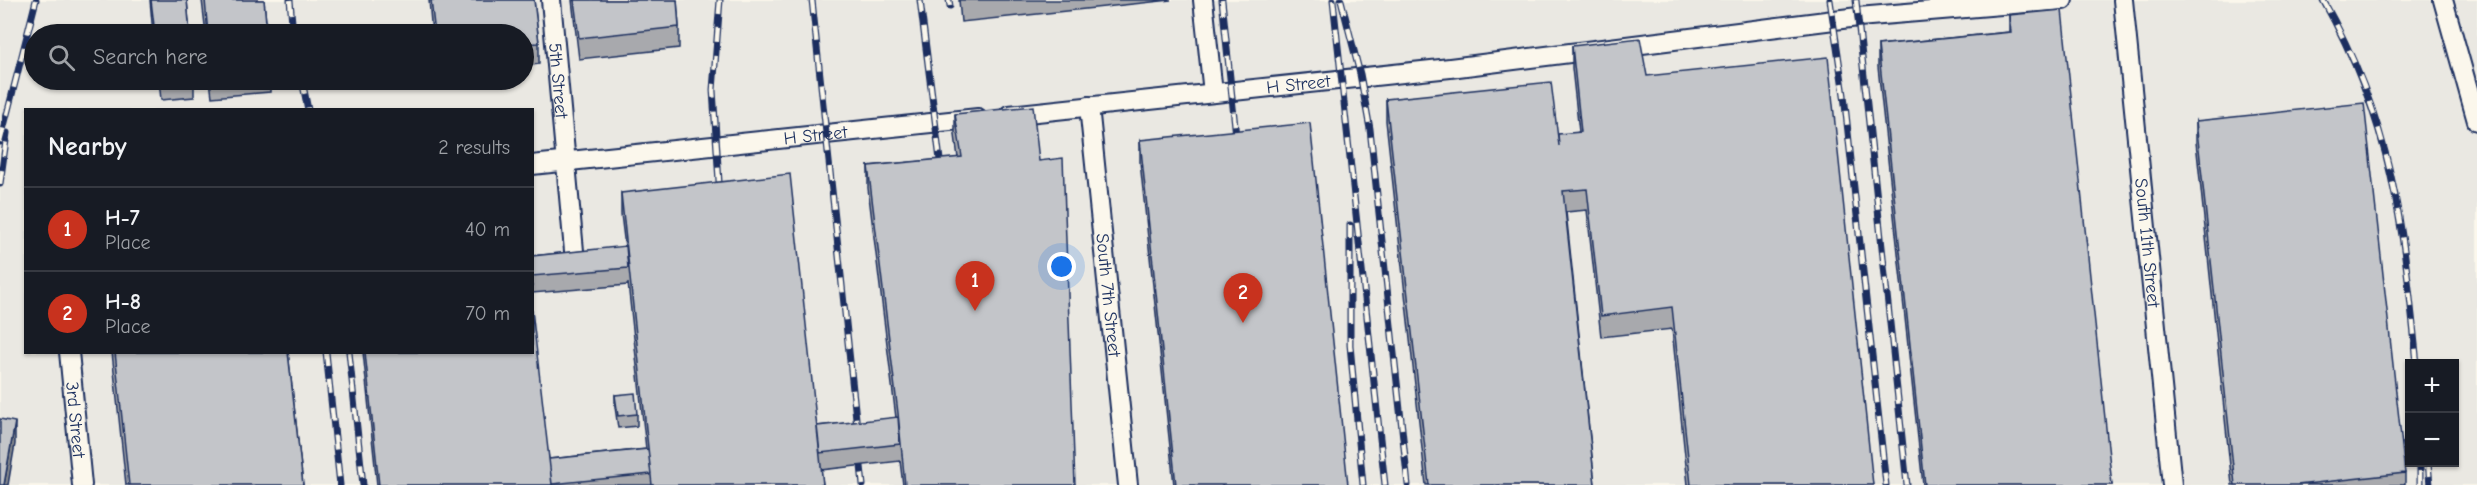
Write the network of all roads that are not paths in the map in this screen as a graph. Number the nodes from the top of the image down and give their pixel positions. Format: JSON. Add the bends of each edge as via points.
{"nodes":[{"id":1,"x":551,"y":0,"type":"edge"},
{"id":2,"x":1203,"y":0,"type":"edge"},
{"id":3,"x":2063,"y":0,"type":"edge"},
{"id":4,"x":2123,"y":0,"type":"edge"},
{"id":5,"x":2444,"y":0,"type":"edge"},
{"id":6,"x":1213,"y":93,"type":"junction"},
{"id":7,"x":1089,"y":106,"type":"junction"},
{"id":8,"x":2477,"y":121,"type":"edge"},
{"id":9,"x":565,"y":163,"type":"junction"},
{"id":10,"x":534,"y":165,"type":"edge"},
{"id":11,"x":574,"y":251,"type":"edge"},
{"id":12,"x":69,"y":354,"type":"edge"},
{"id":13,"x":82,"y":485,"type":"edge"},
{"id":14,"x":1128,"y":485,"type":"edge"},
{"id":15,"x":2172,"y":485,"type":"edge"}],
"edges":[{"from":1,"to":9,"type":"lane","name":"5th Street"},
{"from":2,"to":6,"type":"lane"},
{"from":3,"to":6,"type":"lane","name":"H Street","via":[[1858,17]]},
{"from":4,"to":15,"type":"lane","name":"South 11th Street"},
{"from":5,"to":8,"type":"lane"},
{"from":6,"to":7,"type":"lane","name":"H Street"},
{"from":7,"to":9,"type":"lane","name":"H Street"},
{"from":7,"to":14,"type":"lane","name":"South 7th Street"},
{"from":9,"to":10,"type":"lane","name":"H Street"},
{"from":9,"to":11,"type":"lane","name":"5th Street"},
{"from":12,"to":13,"type":"lane","name":"3rd Street"}]}
